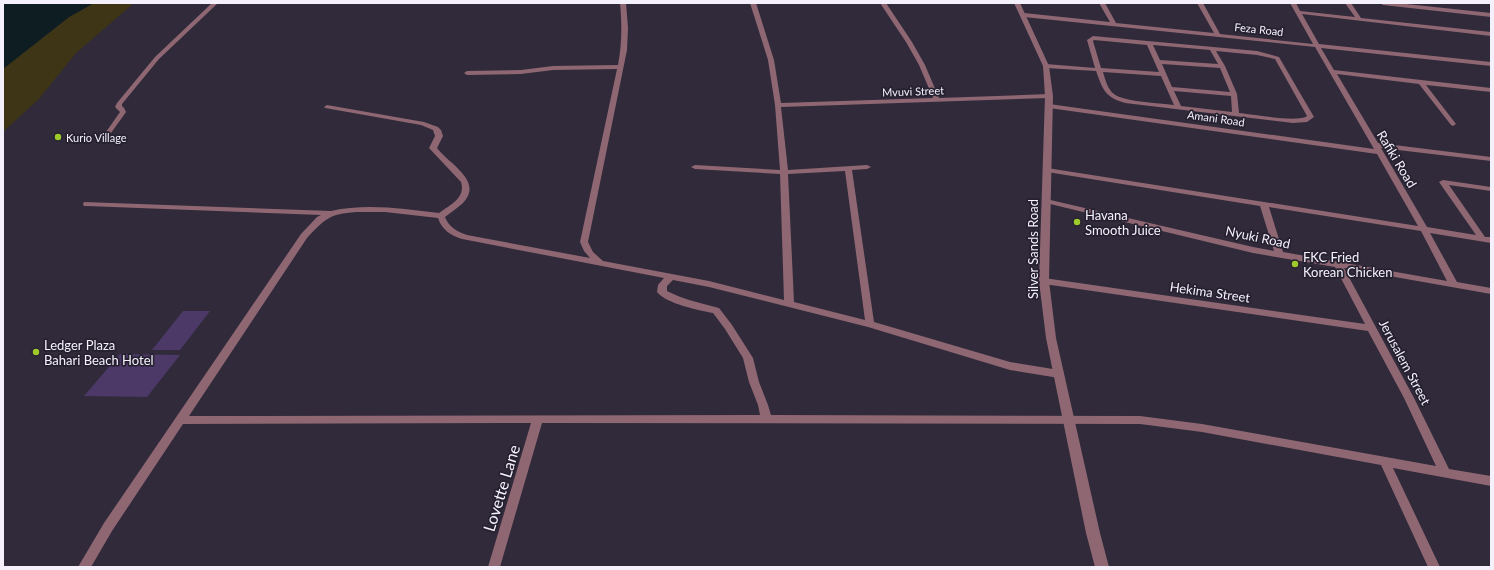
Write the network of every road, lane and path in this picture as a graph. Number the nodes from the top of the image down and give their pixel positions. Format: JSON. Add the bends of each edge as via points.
{"nodes":[{"id":1,"x":215,"y":3,"type":"edge"},
{"id":2,"x":623,"y":3,"type":"edge"},
{"id":3,"x":753,"y":3,"type":"edge"},
{"id":4,"x":883,"y":3,"type":"edge"},
{"id":5,"x":1017,"y":3,"type":"edge"},
{"id":6,"x":1102,"y":3,"type":"edge"},
{"id":7,"x":1200,"y":3,"type":"edge"},
{"id":8,"x":1293,"y":3,"type":"edge"},
{"id":9,"x":1348,"y":3,"type":"edge"},
{"id":10,"x":1383,"y":3,"type":"edge"},
{"id":11,"x":1406,"y":4,"type":"edge"},
{"id":12,"x":1298,"y":12,"type":"junction"},
{"id":13,"x":1024,"y":15,"type":"junction"},
{"id":14,"x":1491,"y":15,"type":"edge"},
{"id":15,"x":1359,"y":18,"type":"junction"},
{"id":16,"x":1114,"y":24,"type":"junction"},
{"id":17,"x":1217,"y":34,"type":"junction"},
{"id":18,"x":1491,"y":34,"type":"edge"},
{"id":19,"x":1149,"y":43,"type":"junction"},
{"id":20,"x":1318,"y":45,"type":"junction"},
{"id":21,"x":1212,"y":49,"type":"junction"},
{"id":22,"x":1158,"y":62,"type":"junction"},
{"id":23,"x":1491,"y":64,"type":"edge"},
{"id":24,"x":1046,"y":66,"type":"junction"},
{"id":25,"x":1222,"y":66,"type":"junction"},
{"id":26,"x":621,"y":67,"type":"junction"},
{"id":27,"x":1099,"y":69,"type":"junction"},
{"id":28,"x":1332,"y":72,"type":"junction"},
{"id":29,"x":467,"y":73,"type":"dead end"},
{"id":30,"x":1163,"y":74,"type":"junction"},
{"id":31,"x":1421,"y":82,"type":"junction"},
{"id":32,"x":1170,"y":89,"type":"junction"},
{"id":33,"x":1491,"y":90,"type":"edge"},
{"id":34,"x":1234,"y":94,"type":"junction"},
{"id":35,"x":937,"y":100,"type":"junction"},
{"id":36,"x":1049,"y":101,"type":"junction"},
{"id":37,"x":778,"y":105,"type":"junction"},
{"id":38,"x":327,"y":107,"type":"dead end"},
{"id":39,"x":1178,"y":107,"type":"junction"},
{"id":40,"x":1236,"y":114,"type":"junction"},
{"id":41,"x":1453,"y":124,"type":"dead end"},
{"id":42,"x":109,"y":132,"type":"dead end"},
{"id":43,"x":1375,"y":145,"type":"junction"},
{"id":44,"x":1380,"y":152,"type":"junction"},
{"id":45,"x":1491,"y":159,"type":"edge"},
{"id":46,"x":695,"y":167,"type":"dead end"},
{"id":47,"x":867,"y":167,"type":"dead end"},
{"id":48,"x":848,"y":168,"type":"junction"},
{"id":49,"x":1047,"y":170,"type":"junction"},
{"id":50,"x":784,"y":172,"type":"junction"},
{"id":51,"x":1491,"y":188,"type":"edge"},
{"id":52,"x":1046,"y":201,"type":"junction"},
{"id":53,"x":87,"y":204,"type":"dead end"},
{"id":54,"x":1264,"y":204,"type":"junction"},
{"id":55,"x":330,"y":212,"type":"junction"},
{"id":56,"x":441,"y":216,"type":"junction"},
{"id":57,"x":1426,"y":230,"type":"junction"},
{"id":58,"x":1482,"y":238,"type":"junction"},
{"id":59,"x":1491,"y":240,"type":"edge"},
{"id":60,"x":1279,"y":255,"type":"junction"},
{"id":61,"x":601,"y":262,"type":"junction"},
{"id":62,"x":1338,"y":265,"type":"junction"},
{"id":63,"x":671,"y":276,"type":"junction"},
{"id":64,"x":1044,"y":281,"type":"junction"},
{"id":65,"x":1454,"y":285,"type":"junction"},
{"id":66,"x":1491,"y":291,"type":"edge"},
{"id":67,"x":789,"y":303,"type":"junction"},
{"id":68,"x":870,"y":324,"type":"junction"},
{"id":69,"x":1372,"y":328,"type":"junction"},
{"id":70,"x":1059,"y":374,"type":"junction"},
{"id":71,"x":538,"y":419,"type":"junction"},
{"id":72,"x":766,"y":419,"type":"junction"},
{"id":73,"x":181,"y":420,"type":"junction"},
{"id":74,"x":1068,"y":420,"type":"junction"},
{"id":75,"x":1385,"y":462,"type":"junction"},
{"id":76,"x":1445,"y":473,"type":"junction"},
{"id":77,"x":1491,"y":481,"type":"edge"},
{"id":78,"x":84,"y":567,"type":"edge"},
{"id":79,"x":494,"y":567,"type":"edge"},
{"id":80,"x":1102,"y":567,"type":"edge"},
{"id":81,"x":1434,"y":567,"type":"edge"}],
"edges":[{"from":1,"to":42,"type":"street","via":[[157,58],[119,104],[118,107],[123,112]]},
{"from":2,"to":26,"type":"street","via":[[625,28]]},
{"from":3,"to":37,"type":"street","via":[[771,60]]},
{"from":4,"to":35,"type":"street","via":[[922,65]]},
{"from":5,"to":13,"type":"street","name":"Silver Sands Road"},
{"from":6,"to":16,"type":"street"},
{"from":7,"to":17,"type":"street"},
{"from":8,"to":12,"type":"street","name":"Rafiki Road"},
{"from":9,"to":15,"type":"street"},
{"from":10,"to":11,"type":"street"},
{"from":11,"to":14,"type":"street"},
{"from":12,"to":15,"type":"street"},
{"from":12,"to":20,"type":"street","name":"Rafiki Road"},
{"from":13,"to":16,"type":"street","name":"Feza Road"},
{"from":13,"to":24,"type":"street","name":"Silver Sands Road"},
{"from":15,"to":18,"type":"street"},
{"from":16,"to":17,"type":"street","name":"Feza Road"},
{"from":17,"to":20,"type":"street","name":"Feza Road"},
{"from":19,"to":21,"type":"street"},
{"from":19,"to":22,"type":"street"},
{"from":19,"to":27,"type":"street","via":[[1091,39]]},
{"from":20,"to":23,"type":"street","name":"Feza Road"},
{"from":20,"to":28,"type":"street","name":"Rafiki Road"},
{"from":21,"to":25,"type":"street"},
{"from":21,"to":40,"type":"street","via":[[1262,53],[1277,58],[1311,117],[1299,122]]},
{"from":22,"to":25,"type":"street"},
{"from":22,"to":30,"type":"street"},
{"from":24,"to":27,"type":"street"},
{"from":24,"to":36,"type":"street","name":"Silver Sands Road"},
{"from":25,"to":34,"type":"street"},
{"from":26,"to":29,"type":"street"},
{"from":26,"to":61,"type":"street","via":[[584,242],[586,250]]},
{"from":27,"to":30,"type":"street"},
{"from":27,"to":39,"type":"street","via":[[1110,94],[1116,98]]},
{"from":28,"to":31,"type":"street"},
{"from":28,"to":43,"type":"street","name":"Rafiki Road"},
{"from":30,"to":32,"type":"street"},
{"from":31,"to":33,"type":"street"},
{"from":31,"to":41,"type":"street"},
{"from":32,"to":34,"type":"street"},
{"from":32,"to":39,"type":"street"},
{"from":34,"to":40,"type":"street"},
{"from":35,"to":36,"type":"street","name":"Mvuvi Street"},
{"from":35,"to":37,"type":"street","name":"Mvuvi Street"},
{"from":36,"to":44,"type":"street","name":"Amani Road"},
{"from":36,"to":49,"type":"street","name":"Silver Sands Road"},
{"from":37,"to":50,"type":"street"},
{"from":38,"to":56,"type":"street","via":[[422,123],[435,128],[439,136],[434,144],[435,151],[468,186],[464,198]]},
{"from":39,"to":40,"type":"street"},
{"from":43,"to":44,"type":"street","name":"Rafiki Road"},
{"from":43,"to":45,"type":"street"},
{"from":44,"to":57,"type":"street","name":"Rafiki Road"},
{"from":46,"to":50,"type":"street"},
{"from":47,"to":48,"type":"street"},
{"from":48,"to":50,"type":"street"},
{"from":48,"to":68,"type":"street"},
{"from":49,"to":52,"type":"street","name":"Silver Sands Road"},
{"from":49,"to":54,"type":"street"},
{"from":50,"to":67,"type":"street"},
{"from":51,"to":58,"type":"street","via":[[1443,182]]},
{"from":52,"to":60,"type":"street","name":"Nyuki Road"},
{"from":52,"to":64,"type":"street","name":"Silver Sands Road"},
{"from":53,"to":55,"type":"street"},
{"from":54,"to":57,"type":"street"},
{"from":54,"to":60,"type":"street"},
{"from":55,"to":56,"type":"street","via":[[345,209],[398,210]]},
{"from":55,"to":73,"type":"street","via":[[304,236]]},
{"from":56,"to":61,"type":"street","via":[[443,225],[465,237]]},
{"from":57,"to":58,"type":"street"},
{"from":57,"to":65,"type":"street","name":"Rafiki Road"},
{"from":58,"to":59,"type":"street"},
{"from":60,"to":62,"type":"street","name":"Nyuki Road"},
{"from":61,"to":63,"type":"street"},
{"from":62,"to":65,"type":"street","name":"Nyuki Road"},
{"from":62,"to":69,"type":"street","name":"Jerusalem Street"},
{"from":63,"to":67,"type":"street"},
{"from":63,"to":72,"type":"street","via":[[663,285],[662,292],[699,308],[716,310],[729,327],[748,358]]},
{"from":64,"to":69,"type":"street","name":"Hekima Street"},
{"from":64,"to":70,"type":"street","name":"Silver Sands Road","via":[[1050,338]]},
{"from":65,"to":66,"type":"street","name":"Nyuki Road"},
{"from":67,"to":68,"type":"street"},
{"from":68,"to":70,"type":"street","via":[[1010,366]]},
{"from":69,"to":76,"type":"street","name":"Jerusalem Street"},
{"from":70,"to":74,"type":"street","name":"Silver Sands Road"},
{"from":71,"to":72,"type":"street"},
{"from":71,"to":73,"type":"street"},
{"from":71,"to":79,"type":"street","name":"Lovette Lane"},
{"from":72,"to":74,"type":"street"},
{"from":73,"to":78,"type":"street"},
{"from":74,"to":75,"type":"street","via":[[1140,420],[1202,428]]},
{"from":74,"to":80,"type":"street","name":"Silver Sands Road"},
{"from":75,"to":76,"type":"street"},
{"from":75,"to":81,"type":"street"},
{"from":76,"to":77,"type":"street"}]}
